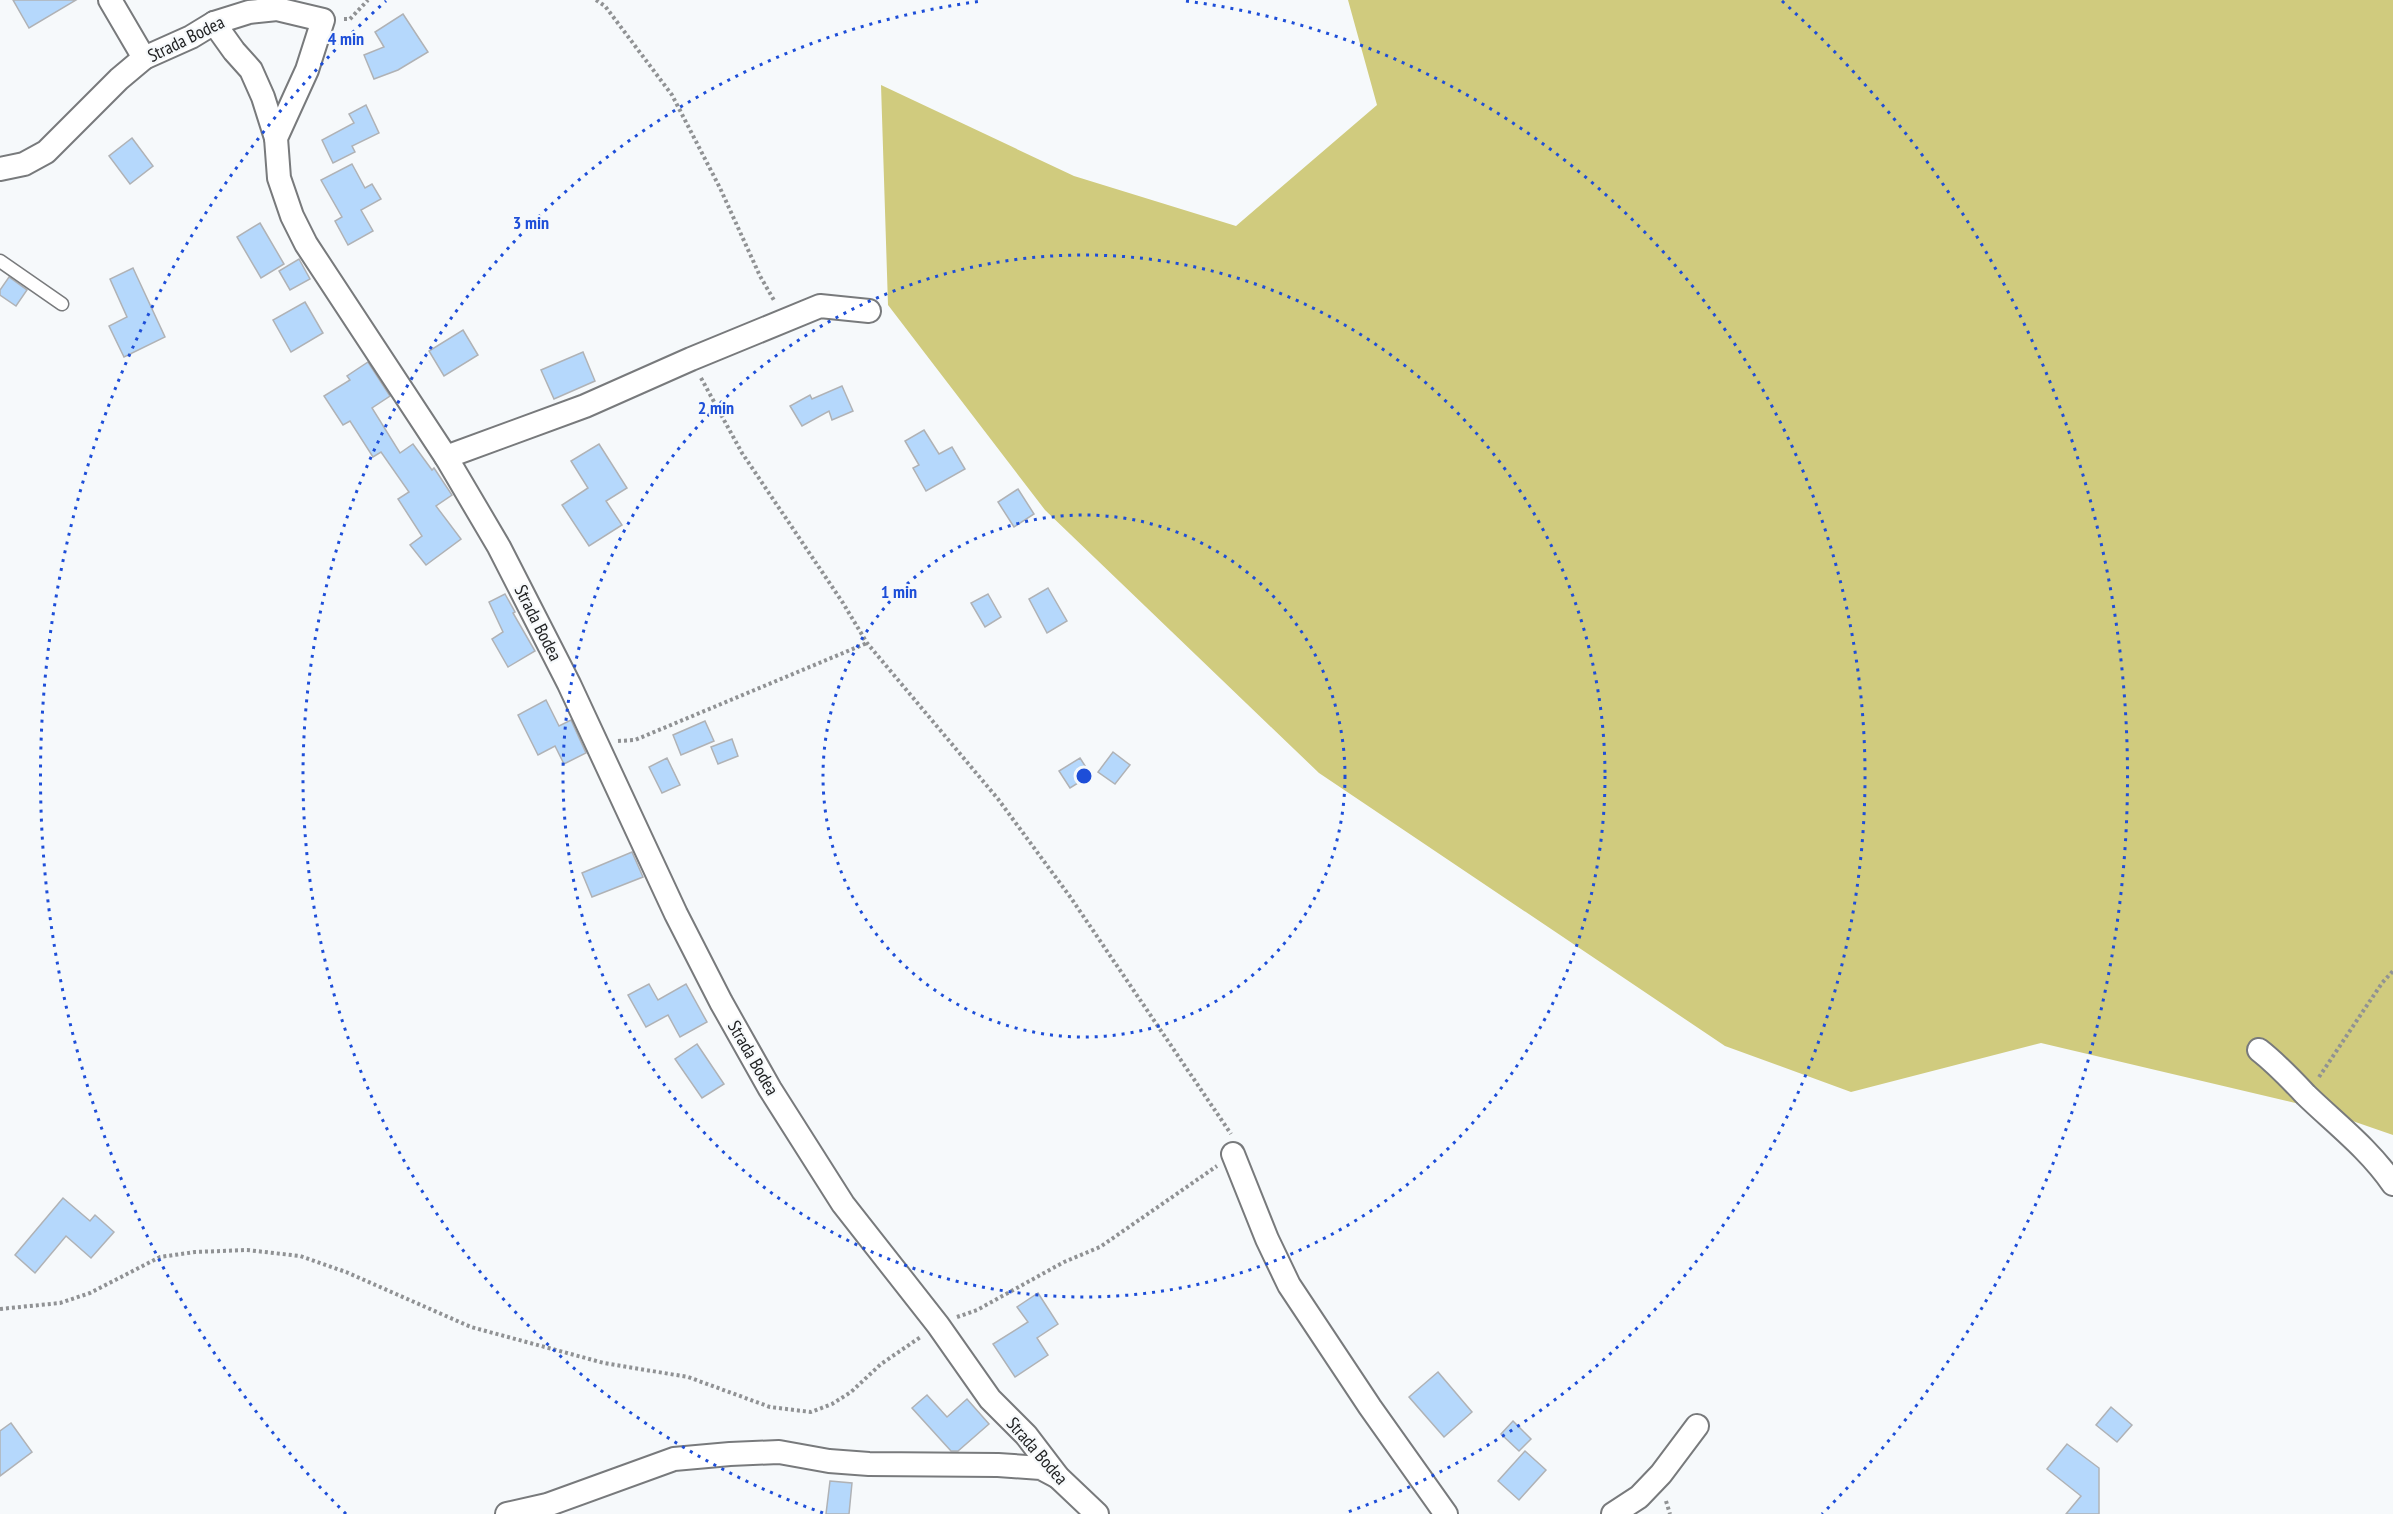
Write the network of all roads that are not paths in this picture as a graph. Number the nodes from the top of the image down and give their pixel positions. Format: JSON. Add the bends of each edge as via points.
{"nodes":[{"id":1,"x":110,"y":0,"type":"edge"},
{"id":2,"x":214,"y":23,"type":"junction"},
{"id":3,"x":144,"y":58,"type":"junction"},
{"id":4,"x":276,"y":138,"type":"junction"},
{"id":5,"x":0,"y":169,"type":"edge"},
{"id":6,"x":0,"y":261,"type":"edge"},
{"id":7,"x":62,"y":304,"type":"dead end"},
{"id":8,"x":869,"y":311,"type":"dead end"},
{"id":9,"x":446,"y":457,"type":"junction"},
{"id":10,"x":2259,"y":1050,"type":"dead end"},
{"id":11,"x":1233,"y":1154,"type":"road end"},
{"id":12,"x":2393,"y":1184,"type":"edge"},
{"id":13,"x":1697,"y":1426,"type":"dead end"},
{"id":14,"x":1058,"y":1477,"type":"junction"},
{"id":15,"x":507,"y":1514,"type":"edge"},
{"id":16,"x":1097,"y":1514,"type":"edge"},
{"id":17,"x":1446,"y":1514,"type":"edge"},
{"id":18,"x":1613,"y":1514,"type":"edge"}],
"edges":[{"from":1,"to":3,"type":"street"},
{"from":2,"to":3,"type":"street","name":"Strada Bodea"},
{"from":2,"to":4,"type":"street","via":[[251,70]]},
{"from":2,"to":4,"type":"street","name":"Strada Bodea","via":[[249,12],[277,9],[323,20],[307,70]]},
{"from":3,"to":5,"type":"street","name":"Strada Bodea","via":[[46,152],[24,164]]},
{"from":4,"to":9,"type":"street","name":"Strada Bodea","via":[[279,178],[306,244]]},
{"from":6,"to":7,"type":"lane"},
{"from":8,"to":9,"type":"street","via":[[820,306],[585,406]]},
{"from":9,"to":14,"type":"street","name":"Strada Bodea","via":[[533,612],[676,914],[770,1089],[843,1204],[938,1324],[990,1399],[1026,1435]]},
{"from":10,"to":12,"type":"street","via":[[2346,1130]]},
{"from":11,"to":17,"type":"street","via":[[1289,1285]]},
{"from":13,"to":18,"type":"street","via":[[1661,1474],[1639,1497]]},
{"from":14,"to":15,"type":"street","via":[[1041,1468],[999,1465],[869,1464],[779,1452],[730,1454],[674,1459],[547,1505]]},
{"from":14,"to":16,"type":"street","name":"Strada Bodea"}]}
